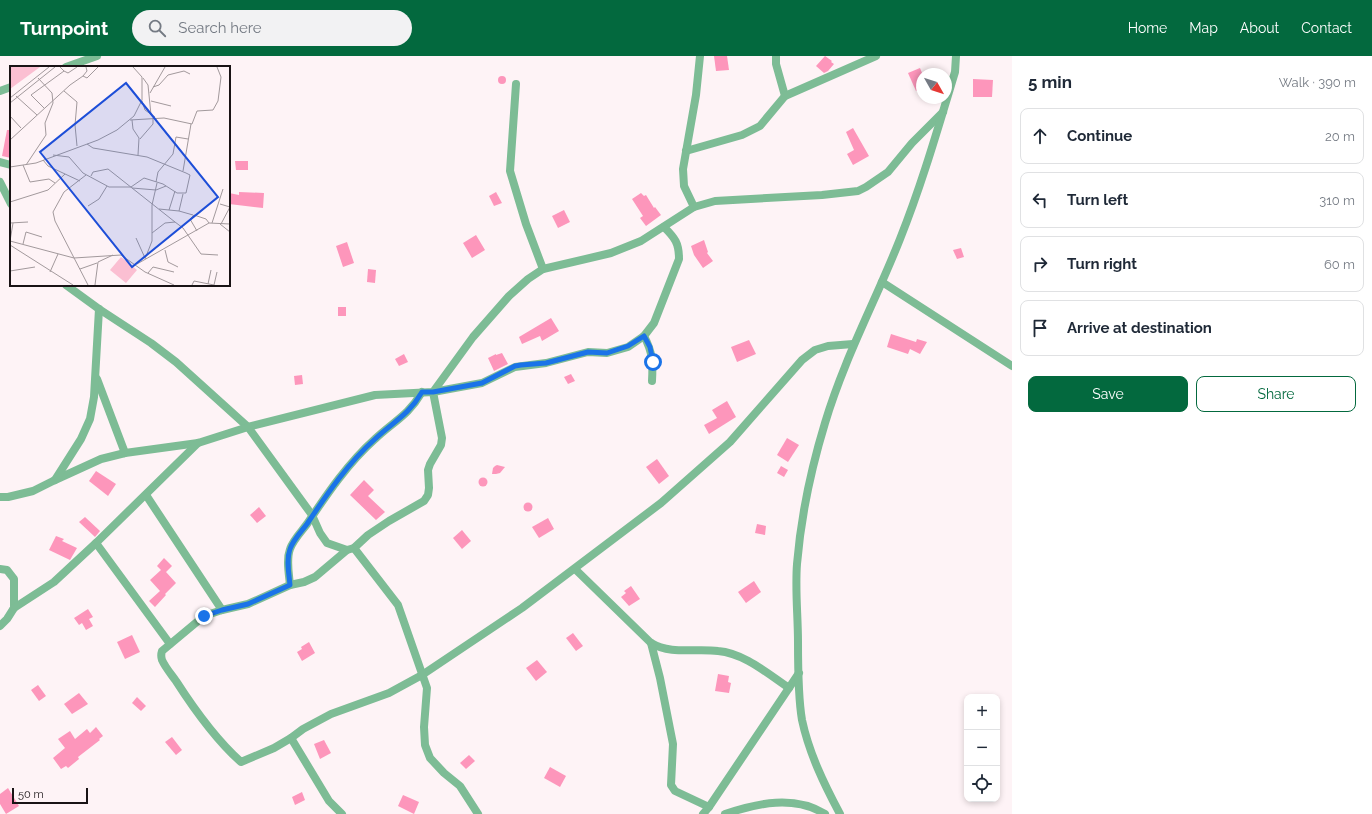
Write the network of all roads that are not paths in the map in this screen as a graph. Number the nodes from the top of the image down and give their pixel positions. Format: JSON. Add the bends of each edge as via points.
{"nodes":[{"id":1,"x":97,"y":56,"type":"edge"},
{"id":2,"x":700,"y":56,"type":"edge"},
{"id":3,"x":776,"y":56,"type":"edge"},
{"id":4,"x":876,"y":56,"type":"edge"},
{"id":5,"x":956,"y":56,"type":"edge"},
{"id":6,"x":69,"y":66,"type":"edge"},
{"id":7,"x":516,"y":84,"type":"dead end"},
{"id":8,"x":10,"y":87,"type":"edge"},
{"id":9,"x":0,"y":91,"type":"edge"},
{"id":10,"x":785,"y":96,"type":"junction"},
{"id":11,"x":943,"y":112,"type":"junction"},
{"id":12,"x":686,"y":151,"type":"junction"},
{"id":13,"x":0,"y":162,"type":"edge"},
{"id":14,"x":10,"y":165,"type":"edge"},
{"id":15,"x":0,"y":182,"type":"edge"},
{"id":16,"x":10,"y":202,"type":"edge"},
{"id":17,"x":694,"y":207,"type":"junction"},
{"id":18,"x":664,"y":227,"type":"junction"},
{"id":19,"x":543,"y":269,"type":"junction"},
{"id":20,"x":882,"y":282,"type":"junction"},
{"id":21,"x":67,"y":286,"type":"edge"},
{"id":22,"x":98,"y":309,"type":"junction"},
{"id":23,"x":644,"y":336,"type":"junction"},
{"id":24,"x":854,"y":344,"type":"junction"},
{"id":25,"x":1012,"y":366,"type":"edge"},
{"id":26,"x":96,"y":376,"type":"junction"},
{"id":27,"x":652,"y":381,"type":"dead end"},
{"id":28,"x":422,"y":392,"type":"junction"},
{"id":29,"x":433,"y":392,"type":"junction"},
{"id":30,"x":248,"y":427,"type":"junction"},
{"id":31,"x":198,"y":443,"type":"junction"},
{"id":32,"x":125,"y":453,"type":"junction"},
{"id":33,"x":55,"y":480,"type":"junction"},
{"id":34,"x":146,"y":495,"type":"junction"},
{"id":35,"x":0,"y":497,"type":"edge"},
{"id":36,"x":312,"y":515,"type":"junction"},
{"id":37,"x":96,"y":543,"type":"junction"},
{"id":38,"x":350,"y":549,"type":"junction"},
{"id":39,"x":0,"y":569,"type":"edge"},
{"id":40,"x":575,"y":569,"type":"junction"},
{"id":41,"x":290,"y":585,"type":"junction"},
{"id":42,"x":14,"y":608,"type":"junction"},
{"id":43,"x":222,"y":610,"type":"junction"},
{"id":44,"x":0,"y":626,"type":"edge"},
{"id":45,"x":651,"y":643,"type":"junction"},
{"id":46,"x":170,"y":644,"type":"junction"},
{"id":47,"x":798,"y":673,"type":"junction"},
{"id":48,"x":422,"y":675,"type":"junction"},
{"id":49,"x":789,"y":688,"type":"junction"},
{"id":50,"x":291,"y":738,"type":"junction"},
{"id":51,"x":709,"y":807,"type":"junction"},
{"id":52,"x":736,"y":812,"type":"edge"},
{"id":53,"x":342,"y":814,"type":"edge"},
{"id":54,"x":478,"y":814,"type":"edge"},
{"id":55,"x":703,"y":814,"type":"edge"},
{"id":56,"x":725,"y":814,"type":"edge"},
{"id":57,"x":825,"y":814,"type":"edge"},
{"id":58,"x":840,"y":814,"type":"edge"}],
"edges":[{"from":1,"to":6,"type":"street"},
{"from":2,"to":12,"type":"street"},
{"from":3,"to":10,"type":"street"},
{"from":4,"to":10,"type":"street"},
{"from":5,"to":11,"type":"street","via":[[955,72]]},
{"from":7,"to":19,"type":"street","via":[[510,171]]},
{"from":8,"to":9,"type":"street"},
{"from":10,"to":12,"type":"street","via":[[760,126],[742,135]]},
{"from":11,"to":17,"type":"street","via":[[888,172],[866,188],[822,195],[715,201]]},
{"from":11,"to":20,"type":"street","via":[[926,167]]},
{"from":12,"to":17,"type":"street","via":[[684,186]]},
{"from":13,"to":14,"type":"street"},
{"from":15,"to":16,"type":"street"},
{"from":17,"to":18,"type":"street"},
{"from":18,"to":19,"type":"street","via":[[641,241],[611,253]]},
{"from":18,"to":23,"type":"street","via":[[675,238],[679,248],[679,259],[654,323]]},
{"from":19,"to":29,"type":"street","via":[[509,296],[473,337]]},
{"from":20,"to":24,"type":"street"},
{"from":20,"to":25,"type":"street"},
{"from":21,"to":22,"type":"street"},
{"from":22,"to":26,"type":"street"},
{"from":22,"to":30,"type":"street","via":[[152,343]]},
{"from":23,"to":27,"type":"street","via":[[650,347],[653,362]]},
{"from":23,"to":29,"type":"street","via":[[628,346],[607,353],[588,352],[546,363],[515,366],[482,383]]},
{"from":24,"to":40,"type":"street","via":[[828,346],[815,350],[802,360],[730,442],[661,503]]},
{"from":24,"to":47,"type":"street","via":[[825,422],[805,498],[797,566]]},
{"from":26,"to":32,"type":"street"},
{"from":26,"to":33,"type":"street","via":[[90,419],[81,439]]},
{"from":28,"to":29,"type":"street"},
{"from":28,"to":30,"type":"street","via":[[375,395]]},
{"from":28,"to":36,"type":"street","via":[[405,415],[375,439],[346,470]]},
{"from":29,"to":38,"type":"street","via":[[442,438],[428,470],[428,495],[424,501],[389,521]]},
{"from":30,"to":31,"type":"street"},
{"from":30,"to":36,"type":"street"},
{"from":31,"to":32,"type":"street"},
{"from":31,"to":34,"type":"street"},
{"from":32,"to":33,"type":"street","via":[[101,459]]},
{"from":33,"to":35,"type":"street","via":[[34,491]]},
{"from":34,"to":37,"type":"street"},
{"from":34,"to":43,"type":"street"},
{"from":36,"to":38,"type":"street","via":[[327,543]]},
{"from":36,"to":41,"type":"street","via":[[290,548]]},
{"from":37,"to":42,"type":"street","via":[[54,582]]},
{"from":37,"to":46,"type":"street"},
{"from":38,"to":41,"type":"street","via":[[315,577]]},
{"from":38,"to":48,"type":"street","via":[[398,605]]},
{"from":39,"to":42,"type":"street","via":[[7,570],[14,579]]},
{"from":40,"to":45,"type":"street"},
{"from":40,"to":48,"type":"street"},
{"from":41,"to":43,"type":"street","via":[[248,604]]},
{"from":42,"to":44,"type":"street"},
{"from":43,"to":46,"type":"street","via":[[204,616]]},
{"from":45,"to":49,"type":"street","via":[[660,648],[719,651],[736,656]]},
{"from":45,"to":51,"type":"street","via":[[673,744],[671,785],[675,791]]},
{"from":46,"to":50,"type":"street","via":[[162,651],[163,661],[214,733],[241,762]]},
{"from":47,"to":49,"type":"street"},
{"from":47,"to":58,"type":"street","via":[[802,719],[809,746]]},
{"from":48,"to":50,"type":"street","via":[[389,693],[331,714]]},
{"from":48,"to":54,"type":"street","via":[[427,688],[424,727],[425,745],[430,758],[460,786]]},
{"from":49,"to":51,"type":"street"},
{"from":50,"to":53,"type":"street","via":[[329,801]]},
{"from":51,"to":55,"type":"street"},
{"from":52,"to":56,"type":"street"},
{"from":52,"to":57,"type":"street","via":[[763,804],[784,802],[800,803]]}]}
